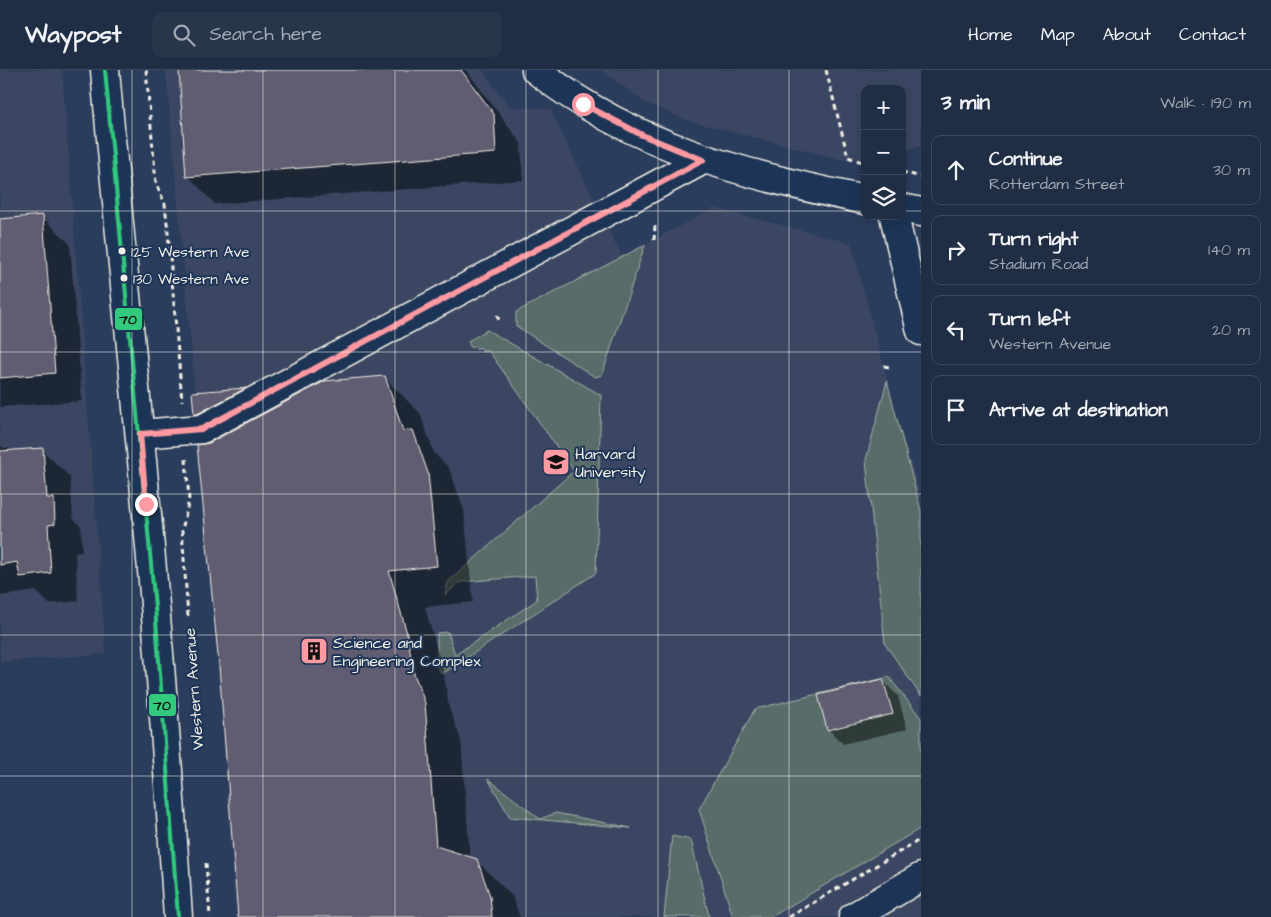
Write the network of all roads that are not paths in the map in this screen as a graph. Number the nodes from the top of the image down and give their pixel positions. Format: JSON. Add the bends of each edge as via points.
{"nodes":[{"id":1,"x":105,"y":70,"type":"edge"},
{"id":2,"x":536,"y":70,"type":"edge"},
{"id":3,"x":703,"y":160,"type":"junction"},
{"id":4,"x":861,"y":199,"type":"edge"},
{"id":5,"x":906,"y":209,"type":"edge"},
{"id":6,"x":921,"y":212,"type":"edge"},
{"id":7,"x":895,"y":220,"type":"edge"},
{"id":8,"x":921,"y":331,"type":"edge"},
{"id":9,"x":140,"y":434,"type":"junction"},
{"id":10,"x":921,"y":877,"type":"edge"},
{"id":11,"x":178,"y":917,"type":"edge"},
{"id":12,"x":853,"y":917,"type":"edge"}],
"edges":[{"from":1,"to":9,"type":"street","name":"Western Avenue"},
{"from":2,"to":3,"type":"street","via":[[601,114]]},
{"from":3,"to":4,"type":"street"},
{"from":3,"to":9,"type":"street","via":[[202,429]]},
{"from":5,"to":6,"type":"street"},
{"from":7,"to":8,"type":"street"},
{"from":9,"to":11,"type":"street","name":"Western Avenue","via":[[166,729]]},
{"from":10,"to":12,"type":"street"}]}
